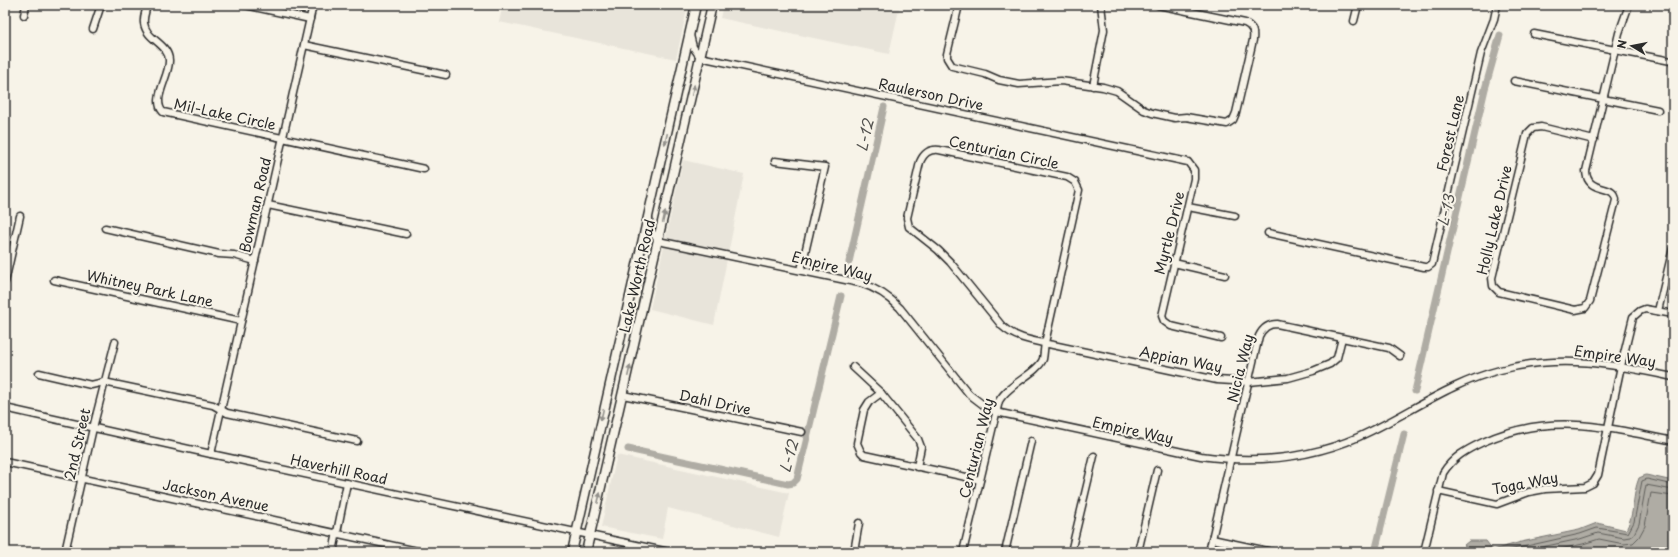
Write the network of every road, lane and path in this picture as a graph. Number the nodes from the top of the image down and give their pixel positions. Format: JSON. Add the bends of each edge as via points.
{"nodes":[{"id":1,"x":26,"y":5,"type":"edge"},
{"id":2,"x":101,"y":5,"type":"edge"},
{"id":3,"x":147,"y":5,"type":"edge"},
{"id":4,"x":245,"y":5,"type":"edge"},
{"id":5,"x":313,"y":5,"type":"edge"},
{"id":6,"x":696,"y":5,"type":"edge"},
{"id":7,"x":712,"y":5,"type":"edge"},
{"id":8,"x":958,"y":5,"type":"edge"},
{"id":9,"x":1101,"y":5,"type":"edge"},
{"id":10,"x":1158,"y":5,"type":"edge"},
{"id":11,"x":1358,"y":5,"type":"edge"},
{"id":12,"x":1497,"y":5,"type":"edge"},
{"id":13,"x":1629,"y":5,"type":"edge"},
{"id":14,"x":24,"y":15,"type":"dead end"},
{"id":15,"x":310,"y":19,"type":"junction"},
{"id":16,"x":1354,"y":21,"type":"dead end"},
{"id":17,"x":93,"y":29,"type":"dead end"},
{"id":18,"x":690,"y":34,"type":"junction"},
{"id":19,"x":1534,"y":34,"type":"dead end"},
{"id":20,"x":304,"y":45,"type":"junction"},
{"id":21,"x":1616,"y":50,"type":"junction"},
{"id":22,"x":700,"y":57,"type":"junction"},
{"id":23,"x":1670,"y":61,"type":"dead end"},
{"id":24,"x":446,"y":75,"type":"dead end"},
{"id":25,"x":1514,"y":81,"type":"dead end"},
{"id":26,"x":1093,"y":86,"type":"junction"},
{"id":27,"x":1603,"y":99,"type":"junction"},
{"id":28,"x":1658,"y":110,"type":"dead end"},
{"id":29,"x":282,"y":139,"type":"junction"},
{"id":30,"x":1594,"y":140,"type":"junction"},
{"id":31,"x":1182,"y":160,"type":"joint"},
{"id":32,"x":775,"y":161,"type":"dead end"},
{"id":33,"x":424,"y":169,"type":"dead end"},
{"id":34,"x":268,"y":205,"type":"junction"},
{"id":35,"x":1188,"y":206,"type":"junction"},
{"id":36,"x":648,"y":214,"type":"junction"},
{"id":37,"x":20,"y":216,"type":"dead end"},
{"id":38,"x":1235,"y":216,"type":"dead end"},
{"id":39,"x":105,"y":228,"type":"dead end"},
{"id":40,"x":1268,"y":233,"type":"dead end"},
{"id":41,"x":406,"y":234,"type":"dead end"},
{"id":42,"x":658,"y":241,"type":"junction"},
{"id":43,"x":1673,"y":248,"type":"edge"},
{"id":44,"x":255,"y":260,"type":"junction"},
{"id":45,"x":1174,"y":263,"type":"junction"},
{"id":46,"x":801,"y":270,"type":"junction"},
{"id":47,"x":1225,"y":275,"type":"dead end"},
{"id":48,"x":54,"y":280,"type":"dead end"},
{"id":49,"x":5,"y":282,"type":"edge"},
{"id":50,"x":1658,"y":311,"type":"junction"},
{"id":51,"x":1673,"y":314,"type":"edge"},
{"id":52,"x":241,"y":321,"type":"junction"},
{"id":53,"x":1221,"y":338,"type":"dead end"},
{"id":54,"x":1342,"y":338,"type":"junction"},
{"id":55,"x":115,"y":342,"type":"dead end"},
{"id":56,"x":1045,"y":344,"type":"junction"},
{"id":57,"x":1400,"y":356,"type":"dead end"},
{"id":58,"x":1621,"y":366,"type":"junction"},
{"id":59,"x":853,"y":367,"type":"dead end"},
{"id":60,"x":39,"y":373,"type":"dead end"},
{"id":61,"x":1673,"y":377,"type":"edge"},
{"id":62,"x":104,"y":382,"type":"junction"},
{"id":63,"x":1249,"y":382,"type":"junction"},
{"id":64,"x":881,"y":393,"type":"junction"},
{"id":65,"x":623,"y":395,"type":"junction"},
{"id":66,"x":5,"y":408,"type":"edge"},
{"id":67,"x":220,"y":410,"type":"junction"},
{"id":68,"x":996,"y":412,"type":"junction"},
{"id":69,"x":93,"y":428,"type":"junction"},
{"id":70,"x":1608,"y":428,"type":"junction"},
{"id":71,"x":802,"y":432,"type":"dead end"},
{"id":72,"x":358,"y":441,"type":"dead end"},
{"id":73,"x":1031,"y":441,"type":"dead end"},
{"id":74,"x":1673,"y":441,"type":"edge"},
{"id":75,"x":211,"y":454,"type":"junction"},
{"id":76,"x":1094,"y":456,"type":"dead end"},
{"id":77,"x":1230,"y":460,"type":"junction"},
{"id":78,"x":5,"y":462,"type":"edge"},
{"id":79,"x":917,"y":467,"type":"junction"},
{"id":80,"x":1157,"y":470,"type":"dead end"},
{"id":81,"x":82,"y":478,"type":"junction"},
{"id":82,"x":980,"y":480,"type":"junction"},
{"id":83,"x":346,"y":483,"type":"junction"},
{"id":84,"x":1438,"y":491,"type":"junction"},
{"id":85,"x":859,"y":523,"type":"dead end"},
{"id":86,"x":336,"y":533,"type":"junction"},
{"id":87,"x":576,"y":533,"type":"junction"},
{"id":88,"x":590,"y":536,"type":"junction"},
{"id":89,"x":1212,"y":539,"type":"junction"},
{"id":90,"x":65,"y":552,"type":"edge"},
{"id":91,"x":332,"y":552,"type":"edge"},
{"id":92,"x":422,"y":552,"type":"edge"},
{"id":93,"x":572,"y":552,"type":"edge"},
{"id":94,"x":586,"y":552,"type":"edge"},
{"id":95,"x":669,"y":552,"type":"edge"},
{"id":96,"x":854,"y":552,"type":"edge"},
{"id":97,"x":963,"y":552,"type":"edge"},
{"id":98,"x":1005,"y":552,"type":"edge"},
{"id":99,"x":1071,"y":552,"type":"edge"},
{"id":100,"x":1138,"y":552,"type":"edge"},
{"id":101,"x":1209,"y":552,"type":"edge"},
{"id":102,"x":1272,"y":552,"type":"edge"},
{"id":103,"x":1424,"y":552,"type":"edge"}],
"edges":[{"from":1,"to":14,"type":"street"},
{"from":2,"to":17,"type":"street"},
{"from":3,"to":29,"type":"street","name":"Mil-Lake Circle","via":[[144,23],[146,31],[165,49],[169,57],[158,100],[163,112]]},
{"from":4,"to":15,"type":"street"},
{"from":5,"to":15,"type":"street","name":"Bowman Road"},
{"from":6,"to":18,"type":"main road","name":"Lake Worth Road"},
{"from":7,"to":22,"type":"main road","name":"Lake Worth Road"},
{"from":8,"to":26,"type":"street","via":[[947,54],[952,66],[1019,84],[1061,81]]},
{"from":9,"to":26,"type":"street","via":[[1104,30]]},
{"from":10,"to":26,"type":"street","via":[[1245,23],[1252,28],[1253,40],[1233,120],[1227,124],[1152,113],[1117,91]]},
{"from":11,"to":16,"type":"street"},
{"from":12,"to":40,"type":"street","name":"Forest Lane","via":[[1481,53],[1432,264],[1424,267]]},
{"from":13,"to":21,"type":"street","name":"Holly Lake Drive"},
{"from":15,"to":20,"type":"street","name":"Bowman Road"},
{"from":18,"to":22,"type":"street","via":[[693,48]]},
{"from":18,"to":36,"type":"main road","name":"Lake Worth Road","one_way":true},
{"from":19,"to":21,"type":"street"},
{"from":20,"to":24,"type":"street"},
{"from":20,"to":29,"type":"street","name":"Bowman Road"},
{"from":21,"to":23,"type":"street"},
{"from":21,"to":27,"type":"street","name":"Holly Lake Drive"},
{"from":22,"to":31,"type":"street","name":"Raulerson Drive"},
{"from":42,"to":22,"type":"main road","name":"Lake Worth Road","one_way":true},
{"from":25,"to":27,"type":"street"},
{"from":27,"to":28,"type":"street"},
{"from":27,"to":30,"type":"street","name":"Holly Lake Drive"},
{"from":29,"to":33,"type":"street"},
{"from":29,"to":34,"type":"street","name":"Bowman Road"},
{"from":30,"to":30,"type":"street","name":"Holly Lake Drive","via":[[1586,171],[1587,178],[1592,185],[1613,192],[1616,200],[1588,305],[1575,310],[1499,292],[1493,286],[1492,278],[1526,134],[1533,128],[1541,127]]},
{"from":31,"to":35,"type":"street","name":"Myrtle Drive","via":[[1191,166],[1195,174]]},
{"from":32,"to":46,"type":"street","via":[[825,168]]},
{"from":34,"to":41,"type":"street"},
{"from":34,"to":44,"type":"street","name":"Bowman Road"},
{"from":35,"to":38,"type":"street"},
{"from":35,"to":45,"type":"street","name":"Myrtle Drive"},
{"from":36,"to":42,"type":"street","via":[[651,230]]},
{"from":36,"to":87,"type":"main road","name":"Lake Worth Road","one_way":true},
{"from":37,"to":49,"type":"street"},
{"from":39,"to":44,"type":"street"},
{"from":42,"to":46,"type":"street","name":"Empire Way"},
{"from":65,"to":42,"type":"main road","name":"Lake Worth Road","one_way":true},
{"from":43,"to":50,"type":"street"},
{"from":44,"to":52,"type":"street","name":"Bowman Road"},
{"from":45,"to":47,"type":"street"},
{"from":45,"to":53,"type":"street","name":"Myrtle Drive","via":[[1162,316],[1167,324]]},
{"from":46,"to":68,"type":"street","name":"Empire Way","via":[[860,283],[884,294],[900,308],[969,394]]},
{"from":48,"to":52,"type":"street","name":"Whitney Park Lane"},
{"from":50,"to":51,"type":"street","name":"Toga Way"},
{"from":50,"to":58,"type":"street","name":"Toga Way","via":[[1645,309],[1633,317]]},
{"from":52,"to":67,"type":"street","name":"Bowman Road"},
{"from":54,"to":57,"type":"street","name":"Nicia Way","via":[[1389,348]]},
{"from":54,"to":63,"type":"street","name":"Appian Way","via":[[1337,358],[1330,364],[1288,378]]},
{"from":54,"to":63,"type":"street","name":"Nicia Way","via":[[1277,324],[1268,326],[1259,336]]},
{"from":55,"to":62,"type":"street","name":"2nd Street"},
{"from":56,"to":56,"type":"street","name":"Centurian Circle","via":[[1079,195],[1078,186],[1067,177],[938,150],[929,151],[920,162],[907,218],[909,227],[950,262],[1006,330],[1019,337]]},
{"from":56,"to":63,"type":"street","name":"Appian Way","via":[[1217,380]]},
{"from":56,"to":68,"type":"street","name":"Centurian Way","via":[[1040,364],[1004,392]]},
{"from":58,"to":61,"type":"street","name":"Empire Way"},
{"from":58,"to":70,"type":"street","name":"Toga Way"},
{"from":58,"to":77,"type":"street","name":"Empire Way","via":[[1560,362],[1499,370],[1461,383],[1371,431],[1331,447],[1285,458]]},
{"from":59,"to":64,"type":"street"},
{"from":60,"to":62,"type":"street","via":[[91,385]]},
{"from":62,"to":67,"type":"street","via":[[212,406]]},
{"from":62,"to":69,"type":"street","name":"2nd Street"},
{"from":63,"to":77,"type":"street","name":"Nicia Way"},
{"from":64,"to":79,"type":"street","via":[[920,443],[921,452]]},
{"from":64,"to":79,"type":"street","via":[[869,402],[864,410],[857,438],[858,447],[869,457]]},
{"from":65,"to":71,"type":"street","name":"Dahl Drive"},
{"from":88,"to":65,"type":"main road","name":"Lake Worth Road","one_way":true},
{"from":66,"to":69,"type":"street","name":"Haverhill Road"},
{"from":67,"to":72,"type":"street"},
{"from":67,"to":75,"type":"street","name":"Bowman Road"},
{"from":68,"to":77,"type":"street","name":"Empire Way","via":[[1200,456]]},
{"from":68,"to":82,"type":"street","name":"Centurian Way"},
{"from":69,"to":75,"type":"street","name":"Haverhill Road"},
{"from":69,"to":81,"type":"street","name":"2nd Street"},
{"from":70,"to":74,"type":"street"},
{"from":70,"to":84,"type":"street","via":[[1577,424],[1541,426],[1489,440],[1452,460],[1443,473]]},
{"from":70,"to":84,"type":"street","name":"Toga Way","via":[[1598,475],[1590,486],[1529,492],[1497,504]]},
{"from":73,"to":98,"type":"street"},
{"from":75,"to":83,"type":"street","name":"Haverhill Road"},
{"from":76,"to":99,"type":"street"},
{"from":77,"to":89,"type":"street","name":"Nicia Way"},
{"from":78,"to":81,"type":"street","name":"Jackson Avenue"},
{"from":79,"to":82,"type":"street"},
{"from":80,"to":100,"type":"street"},
{"from":81,"to":86,"type":"street","name":"Jackson Avenue"},
{"from":81,"to":90,"type":"street","name":"2nd Street"},
{"from":82,"to":97,"type":"street","name":"Centurian Way"},
{"from":83,"to":86,"type":"street"},
{"from":83,"to":87,"type":"street","name":"Haverhill Road"},
{"from":84,"to":103,"type":"street"},
{"from":85,"to":96,"type":"street"},
{"from":86,"to":91,"type":"street"},
{"from":86,"to":92,"type":"street","name":"Jackson Avenue"},
{"from":87,"to":88,"type":"street","name":"Haverhill Road"},
{"from":87,"to":93,"type":"main road","name":"Lake Worth Road"},
{"from":88,"to":94,"type":"main road","name":"Lake Worth Road"},
{"from":88,"to":95,"type":"street","name":"Haverhill Road"},
{"from":89,"to":101,"type":"street","name":"Nicia Way"},
{"from":89,"to":102,"type":"street"}]}
